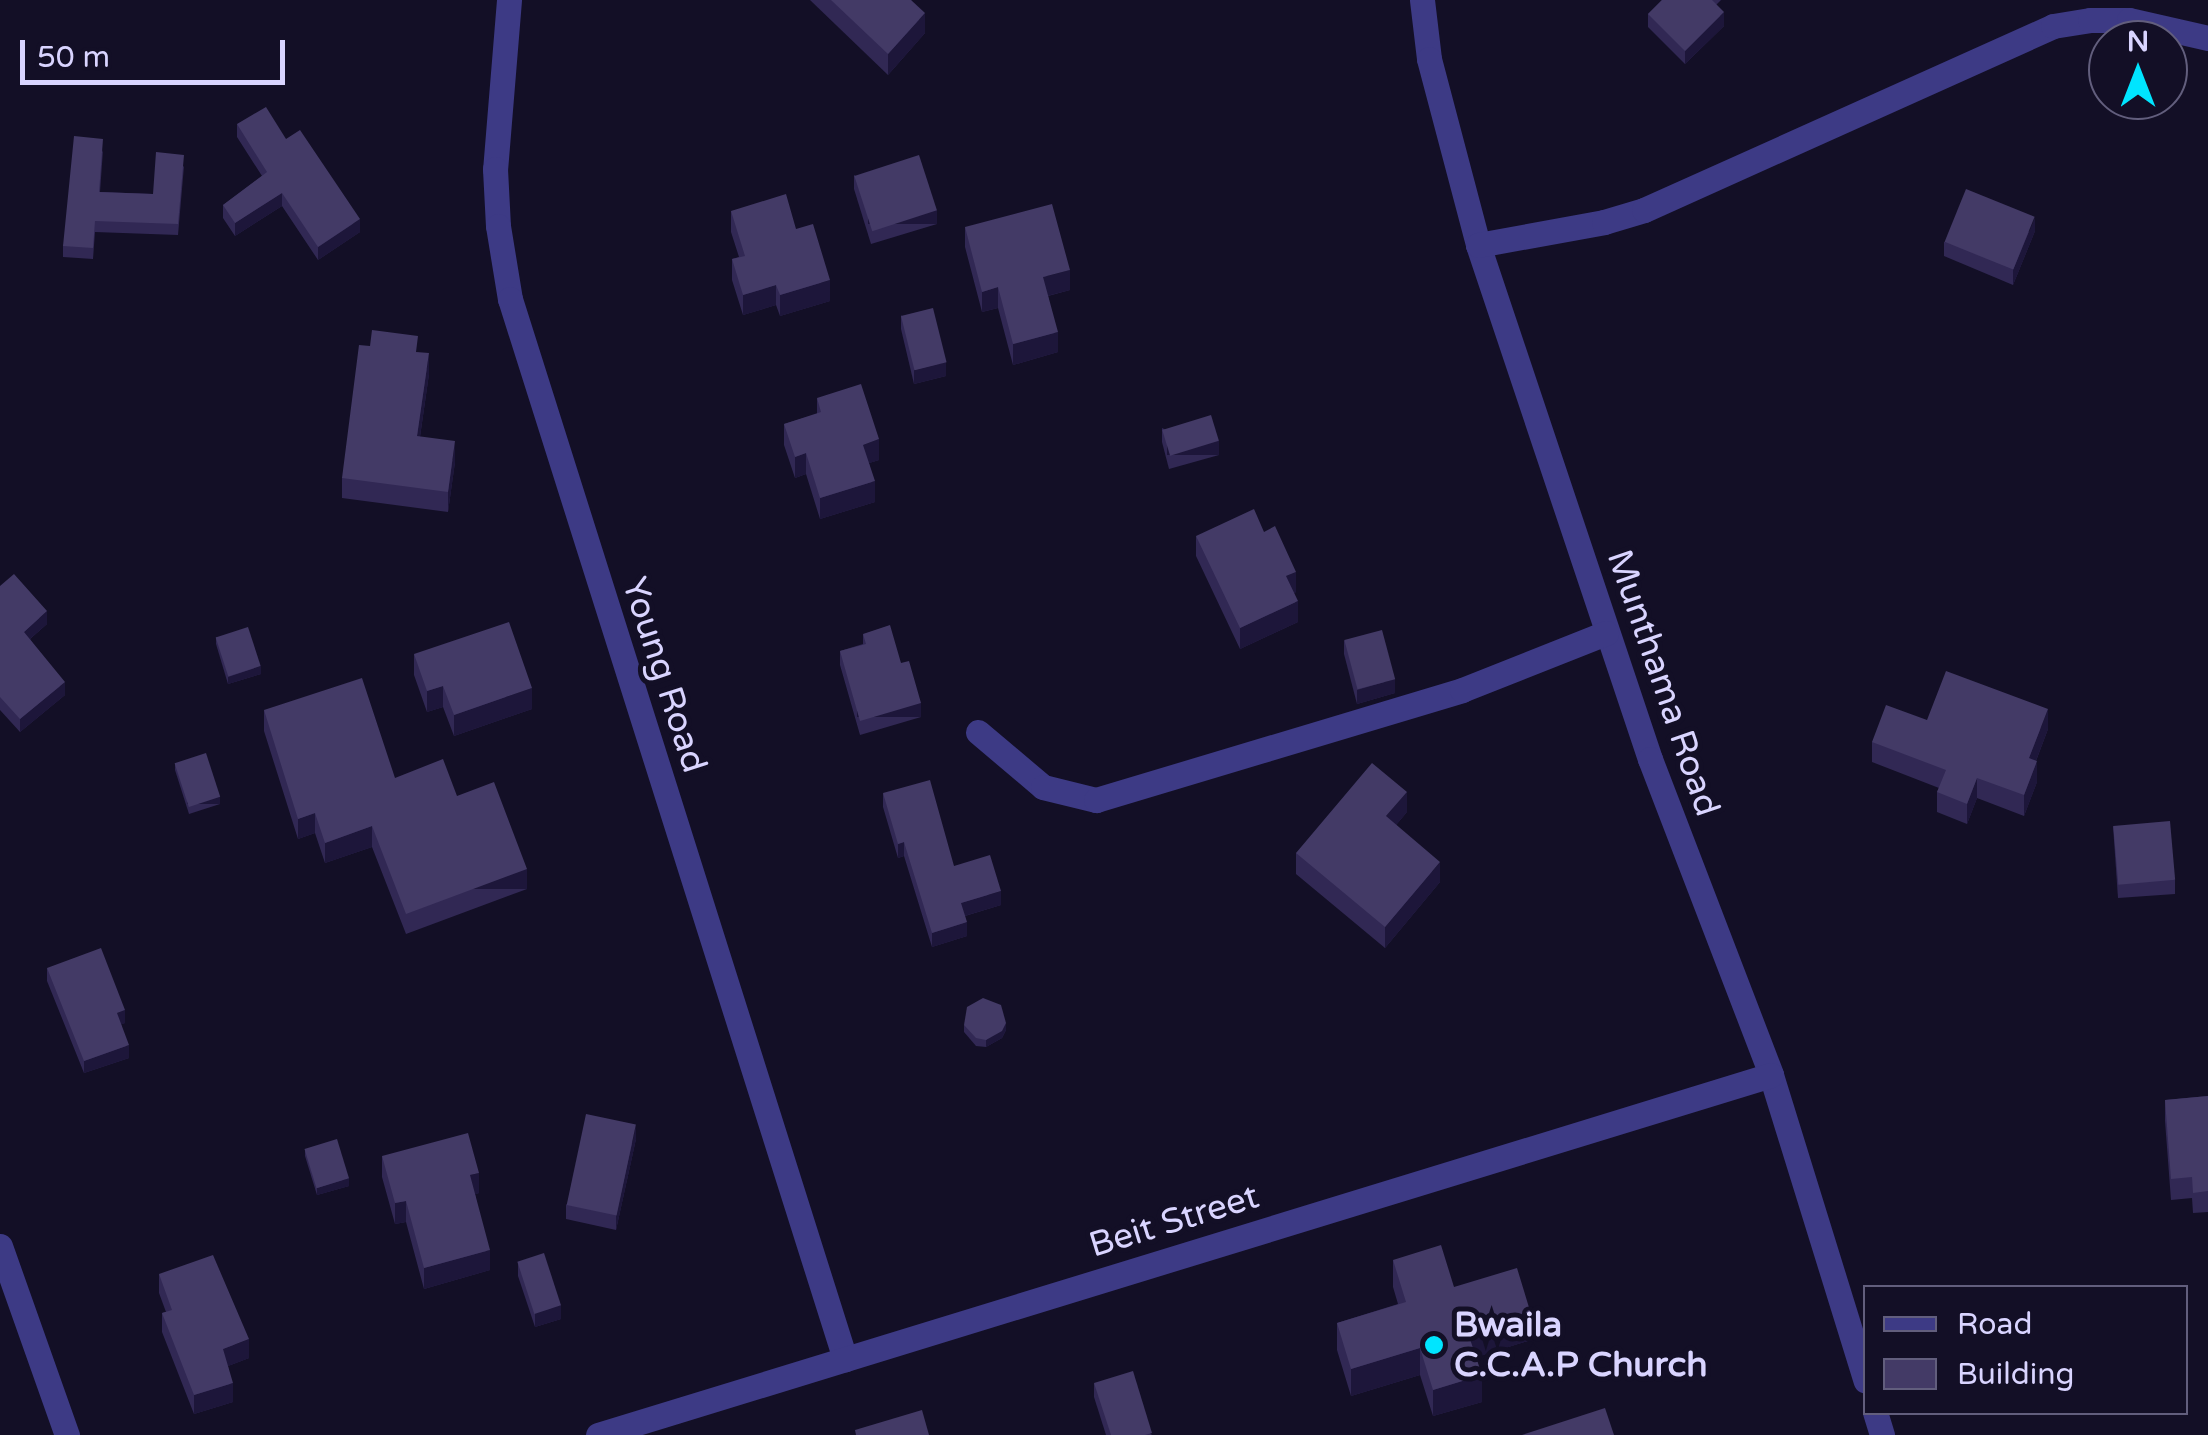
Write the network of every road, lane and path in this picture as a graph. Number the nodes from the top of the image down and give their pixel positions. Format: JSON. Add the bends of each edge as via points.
{"nodes":[{"id":1,"x":509,"y":0,"type":"edge"},
{"id":2,"x":1422,"y":0,"type":"edge"},
{"id":3,"x":2083,"y":0,"type":"edge"},
{"id":4,"x":2053,"y":26,"type":"junction"},
{"id":5,"x":2208,"y":38,"type":"edge"},
{"id":6,"x":1478,"y":245,"type":"junction"},
{"id":7,"x":1606,"y":633,"type":"junction"},
{"id":8,"x":978,"y":732,"type":"dead end"},
{"id":9,"x":1771,"y":1075,"type":"junction"},
{"id":10,"x":0,"y":1246,"type":"edge"},
{"id":11,"x":845,"y":1359,"type":"junction"},
{"id":12,"x":1863,"y":1370,"type":"edge"},
{"id":13,"x":67,"y":1435,"type":"edge"},
{"id":14,"x":598,"y":1435,"type":"edge"}],
"edges":[{"from":1,"to":11,"type":"street","name":"Young Road","via":[[496,169],[510,299]]},
{"from":2,"to":6,"type":"street","name":"Munthama Road","via":[[1429,59]]},
{"from":3,"to":4,"type":"street"},
{"from":4,"to":5,"type":"street","via":[[2130,20]]},
{"from":4,"to":6,"type":"street","via":[[1644,210]]},
{"from":6,"to":7,"type":"street","name":"Munthama Road"},
{"from":7,"to":8,"type":"street","via":[[1462,690],[1096,800],[1042,786]]},
{"from":7,"to":9,"type":"street","name":"Munthama Road"},
{"from":9,"to":11,"type":"street","name":"Beit Street"},
{"from":9,"to":12,"type":"street","name":"Munthama Road"},
{"from":10,"to":13,"type":"street"},
{"from":11,"to":14,"type":"street","name":"Beit Street"}]}
